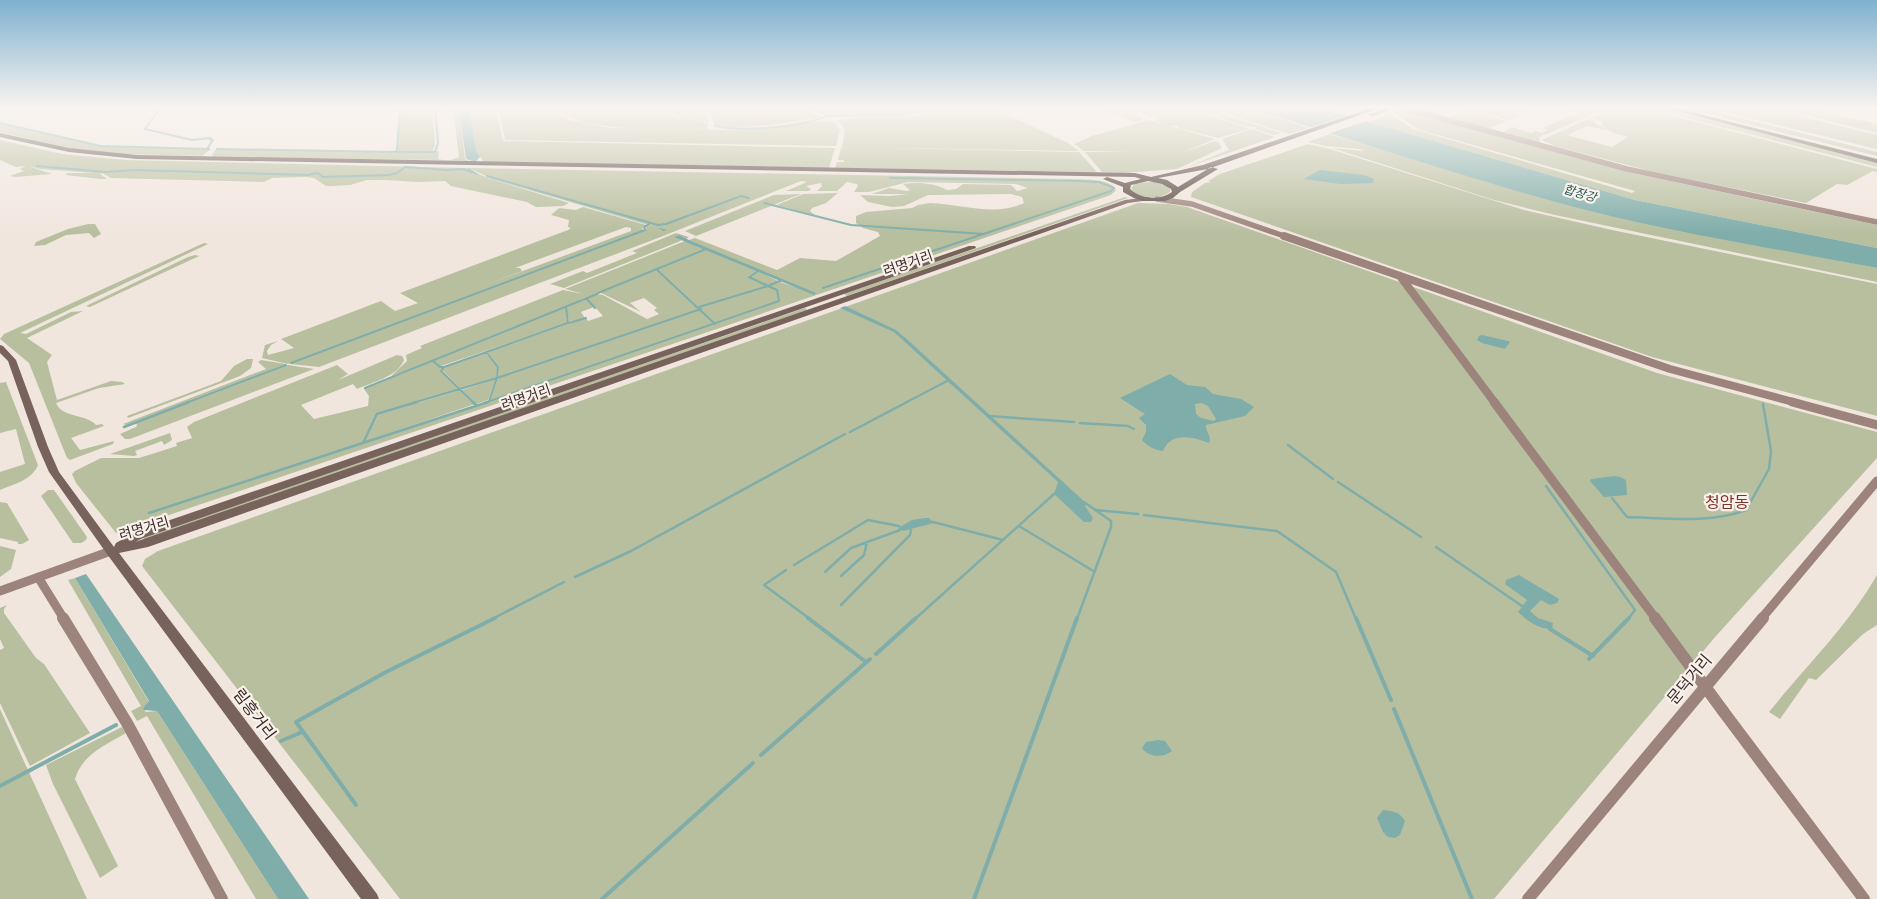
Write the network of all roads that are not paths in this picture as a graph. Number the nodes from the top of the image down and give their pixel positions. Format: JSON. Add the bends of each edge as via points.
{"nodes":[{"id":1,"x":55,"y":150,"type":"edge"},
{"id":2,"x":1260,"y":150,"type":"edge"},
{"id":3,"x":1266,"y":150,"type":"edge"},
{"id":4,"x":1558,"y":150,"type":"edge"},
{"id":5,"x":1840,"y":150,"type":"edge"},
{"id":6,"x":1842,"y":150,"type":"edge"},
{"id":7,"x":1877,"y":159,"type":"edge"},
{"id":8,"x":477,"y":165,"type":"junction"},
{"id":9,"x":1151,"y":178,"type":"junction"},
{"id":10,"x":1140,"y":180,"type":"junction"},
{"id":11,"x":1164,"y":182,"type":"junction"},
{"id":12,"x":1126,"y":188,"type":"junction"},
{"id":13,"x":1176,"y":192,"type":"junction"},
{"id":14,"x":1152,"y":199,"type":"junction"},
{"id":15,"x":1192,"y":204,"type":"junction"},
{"id":16,"x":1877,"y":222,"type":"edge"},
{"id":17,"x":1399,"y":276,"type":"junction"},
{"id":18,"x":0,"y":348,"type":"edge"},
{"id":19,"x":1877,"y":425,"type":"edge"},
{"id":20,"x":1877,"y":481,"type":"edge"},
{"id":21,"x":110,"y":551,"type":"junction"},
{"id":22,"x":38,"y":577,"type":"junction"},
{"id":23,"x":0,"y":590,"type":"edge"},
{"id":24,"x":1685,"y":659,"type":"joint"},
{"id":25,"x":1723,"y":711,"type":"joint"},
{"id":26,"x":222,"y":899,"type":"edge"},
{"id":27,"x":371,"y":899,"type":"edge"},
{"id":28,"x":1528,"y":899,"type":"edge"},
{"id":29,"x":1864,"y":899,"type":"edge"}],
"edges":[{"from":1,"to":8,"type":"highway","via":[[130,159]]},
{"from":2,"to":9,"type":"highway","via":[[1205,167]]},
{"from":3,"to":13,"type":"highway","via":[[1212,170]]},
{"from":4,"to":16,"type":"street","via":[[1636,171]]},
{"from":5,"to":7,"type":"highway"},
{"from":6,"to":7,"type":"highway"},
{"from":8,"to":9,"type":"highway","via":[[1135,175]]},
{"from":8,"to":12,"type":"highway","via":[[1098,178],[1114,181]]},
{"from":9,"to":10,"type":"highway"},
{"from":9,"to":11,"type":"highway"},
{"from":10,"to":11,"type":"highway"},
{"from":10,"to":12,"type":"highway","via":[[1133,181]]},
{"from":11,"to":13,"type":"highway"},
{"from":12,"to":14,"type":"highway","via":[[1134,195]]},
{"from":12,"to":21,"type":"main road","name":"려명거리","via":[[1124,195],[1119,197],[139,535]]},
{"from":13,"to":14,"type":"highway","via":[[1169,197]]},
{"from":13,"to":15,"type":"street"},
{"from":14,"to":15,"type":"street"},
{"from":14,"to":21,"type":"main road","name":"려명거리","via":[[1127,201],[253,507],[144,544]]},
{"from":15,"to":17,"type":"street"},
{"from":17,"to":19,"type":"street","via":[[1670,370]]},
{"from":17,"to":24,"type":"street"},
{"from":18,"to":21,"type":"main road","name":"림흥거리","via":[[12,360],[54,472]]},
{"from":20,"to":28,"type":"street","name":"문덕거리"},
{"from":21,"to":22,"type":"street"},
{"from":21,"to":27,"type":"main road","name":"림흥거리"},
{"from":22,"to":23,"type":"street"},
{"from":22,"to":26,"type":"street","via":[[127,723]]},
{"from":24,"to":25,"type":"street","bridge":true},
{"from":25,"to":29,"type":"street"}]}
